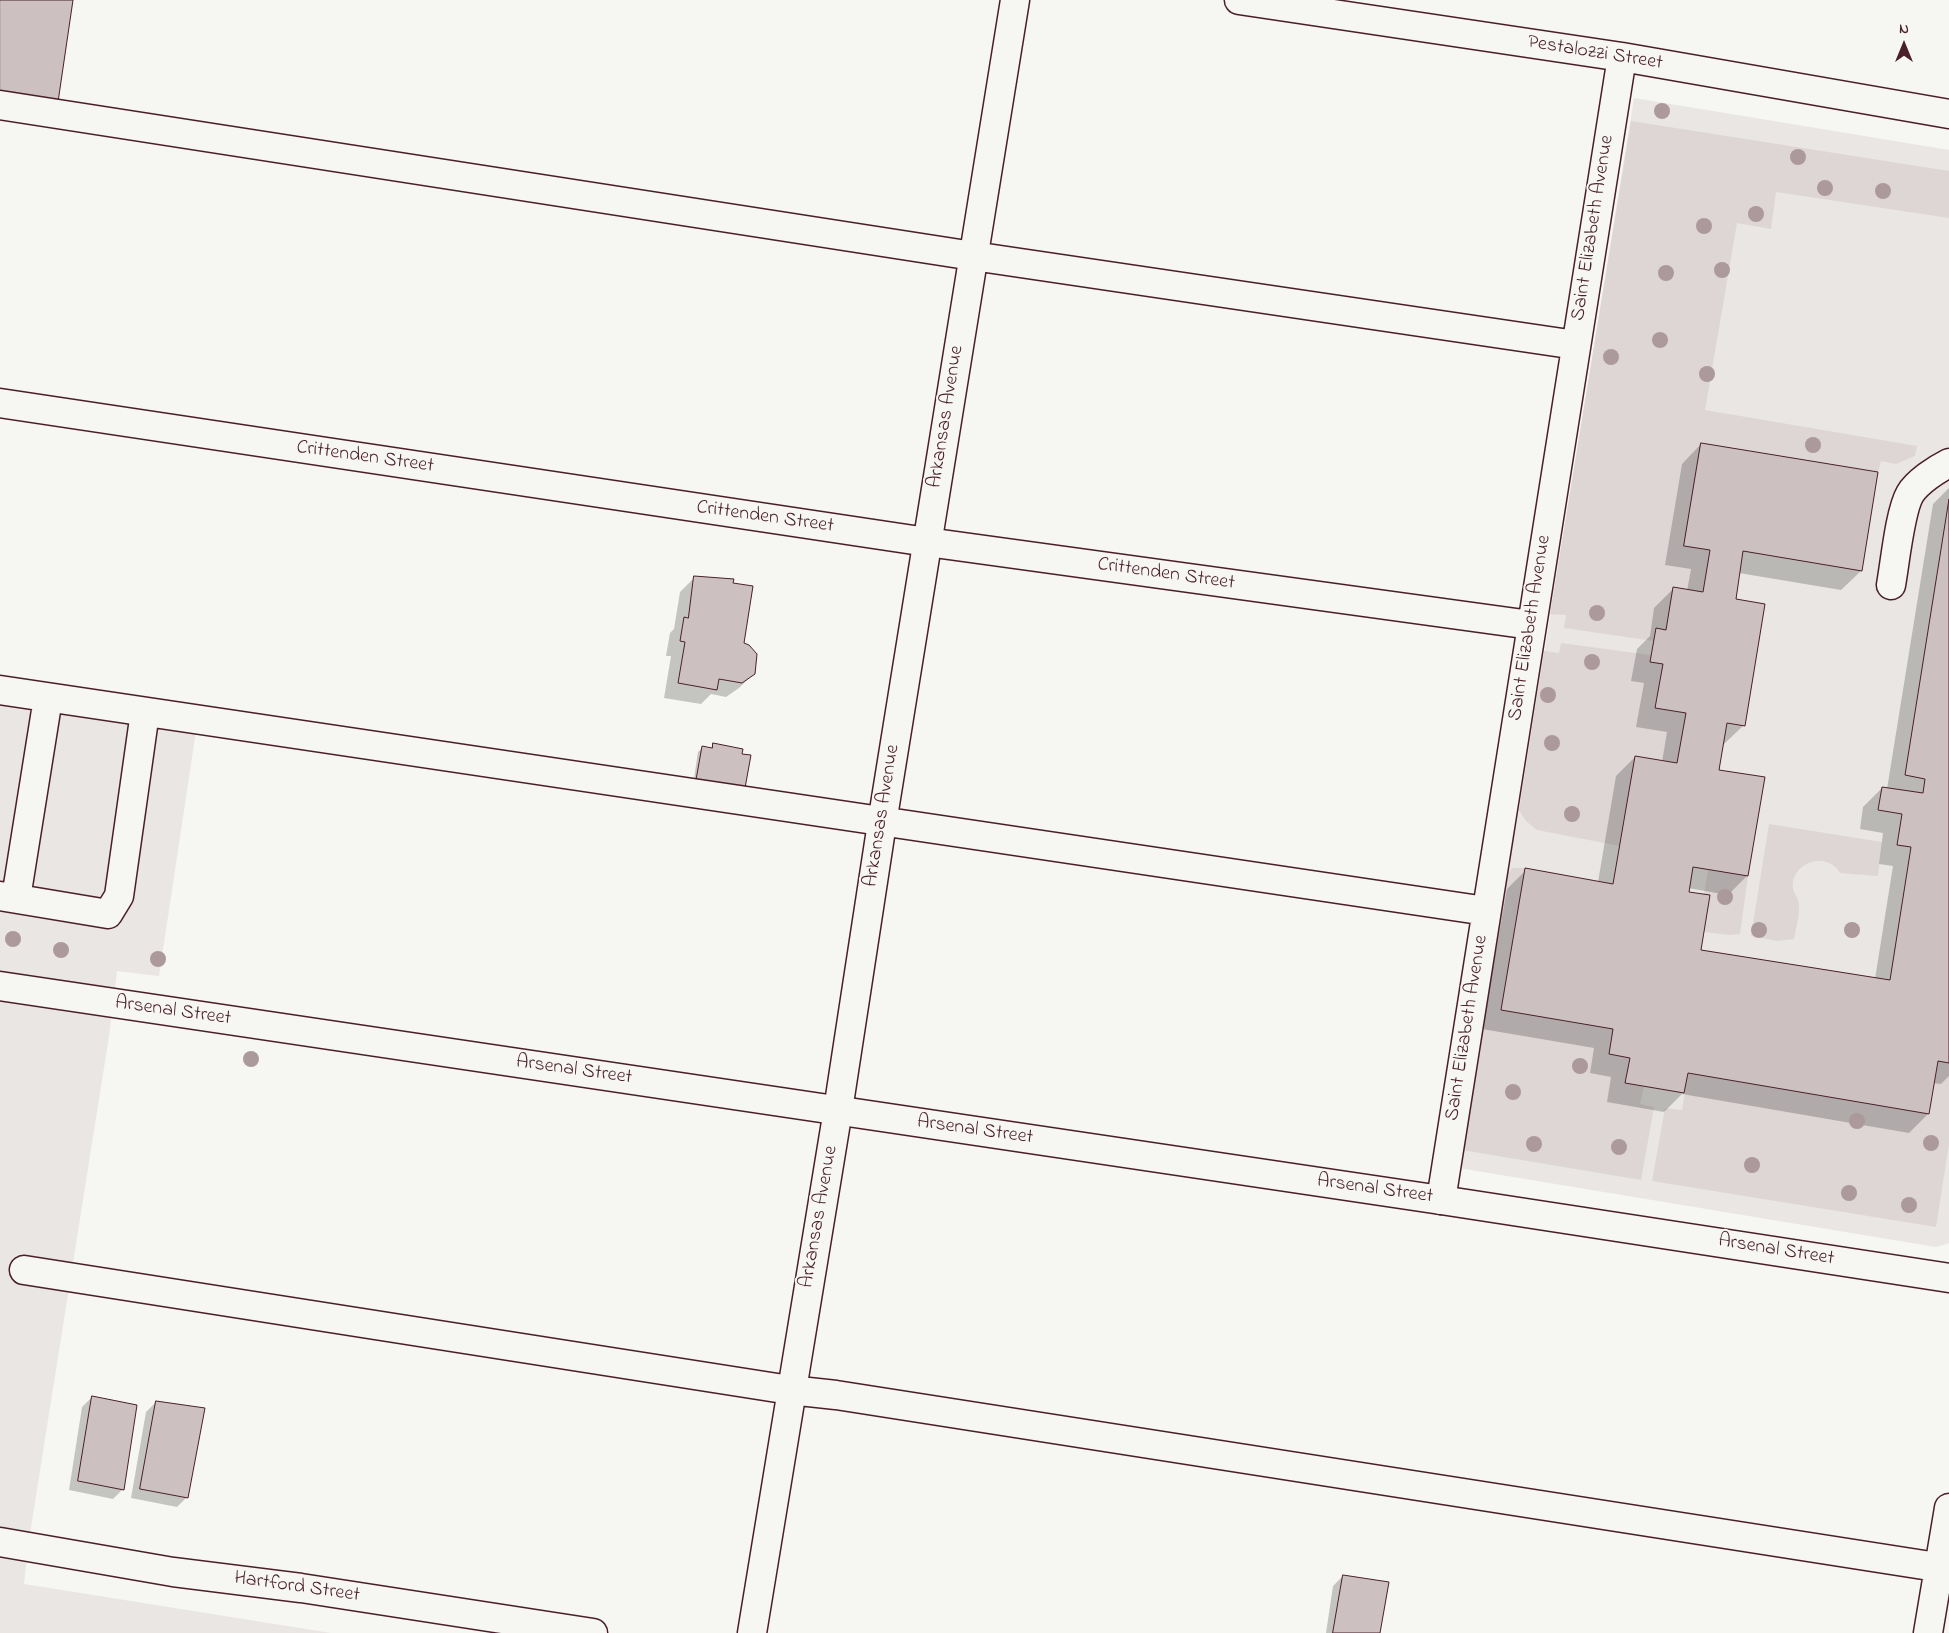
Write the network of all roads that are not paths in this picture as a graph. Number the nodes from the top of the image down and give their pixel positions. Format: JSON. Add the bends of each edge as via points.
{"nodes":[{"id":1,"x":1014,"y":0,"type":"edge"},
{"id":2,"x":1239,"y":0,"type":"edge"},
{"id":3,"x":1622,"y":57,"type":"junction"},
{"id":4,"x":0,"y":105,"type":"edge"},
{"id":5,"x":1949,"y":114,"type":"edge"},
{"id":6,"x":973,"y":256,"type":"junction"},
{"id":7,"x":1576,"y":345,"type":"junction"},
{"id":8,"x":0,"y":403,"type":"edge"},
{"id":9,"x":1949,"y":463,"type":"edge"},
{"id":10,"x":927,"y":542,"type":"junction"},
{"id":11,"x":1891,"y":585,"type":"dead end"},
{"id":12,"x":1531,"y":625,"type":"junction"},
{"id":13,"x":0,"y":690,"type":"edge"},
{"id":14,"x":48,"y":698,"type":"junction"},
{"id":15,"x":145,"y":712,"type":"junction"},
{"id":16,"x":882,"y":822,"type":"junction"},
{"id":17,"x":8,"y":897,"type":"edge"},
{"id":18,"x":1486,"y":911,"type":"junction"},
{"id":19,"x":0,"y":986,"type":"edge"},
{"id":20,"x":838,"y":1110,"type":"junction"},
{"id":21,"x":1441,"y":1200,"type":"junction"},
{"id":22,"x":24,"y":1270,"type":"dead end"},
{"id":23,"x":1949,"y":1278,"type":"edge"},
{"id":24,"x":790,"y":1390,"type":"junction"},
{"id":25,"x":1949,"y":1508,"type":"edge"},
{"id":26,"x":0,"y":1542,"type":"edge"},
{"id":27,"x":1944,"y":1568,"type":"edge"},
{"id":28,"x":593,"y":1633,"type":"edge"},
{"id":29,"x":752,"y":1633,"type":"edge"},
{"id":30,"x":1928,"y":1633,"type":"edge"}],
"edges":[{"from":1,"to":6,"type":"street","name":"Arkansas Avenue"},
{"from":2,"to":3,"type":"street","name":"Pestalozzi Street"},
{"from":3,"to":5,"type":"street","name":"Pestalozzi Street"},
{"from":3,"to":7,"type":"street","name":"Saint Elizabeth Avenue"},
{"from":4,"to":6,"type":"street"},
{"from":6,"to":7,"type":"street"},
{"from":6,"to":10,"type":"street","name":"Arkansas Avenue"},
{"from":7,"to":12,"type":"street","name":"Saint Elizabeth Avenue"},
{"from":8,"to":10,"type":"street","name":"Crittenden Street"},
{"from":9,"to":11,"type":"street","via":[[1935,470],[1910,493],[1904,509]]},
{"from":10,"to":12,"type":"street","name":"Crittenden Street"},
{"from":10,"to":16,"type":"street","name":"Arkansas Avenue"},
{"from":12,"to":18,"type":"street","name":"Saint Elizabeth Avenue"},
{"from":13,"to":14,"type":"street"},
{"from":14,"to":15,"type":"street"},
{"from":14,"to":17,"type":"street"},
{"from":15,"to":16,"type":"street"},
{"from":15,"to":17,"type":"street","via":[[119,896],[108,914]]},
{"from":16,"to":18,"type":"street"},
{"from":16,"to":20,"type":"street","name":"Arkansas Avenue"},
{"from":18,"to":21,"type":"street","name":"Saint Elizabeth Avenue"},
{"from":19,"to":20,"type":"street","name":"Arsenal Street"},
{"from":20,"to":21,"type":"street","name":"Arsenal Street"},
{"from":20,"to":24,"type":"street","name":"Arkansas Avenue"},
{"from":21,"to":23,"type":"street","name":"Arsenal Street"},
{"from":22,"to":24,"type":"street"},
{"from":24,"to":27,"type":"street"},
{"from":24,"to":29,"type":"street","name":"Arkansas Avenue"},
{"from":25,"to":27,"type":"street"},
{"from":26,"to":28,"type":"street","name":"Hartford Street","via":[[173,1572],[301,1588]]},
{"from":27,"to":30,"type":"street"}]}
